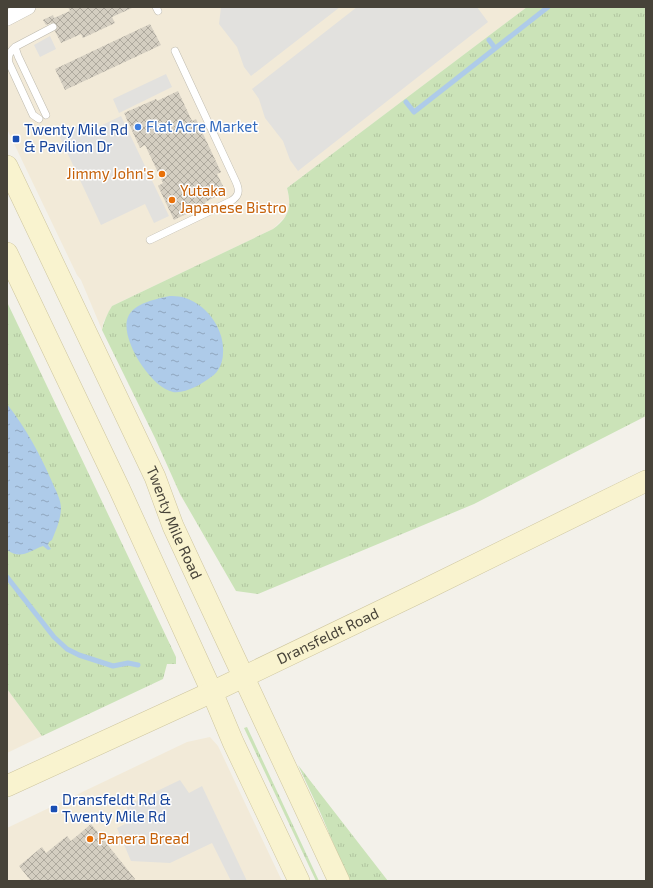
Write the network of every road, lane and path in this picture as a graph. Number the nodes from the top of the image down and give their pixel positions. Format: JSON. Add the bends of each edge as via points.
{"nodes":[{"id":1,"x":28,"y":7,"type":"edge"},
{"id":2,"x":7,"y":18,"type":"edge"},
{"id":3,"x":53,"y":27,"type":"dead end"},
{"id":4,"x":15,"y":46,"type":"junction"},
{"id":5,"x":175,"y":51,"type":"dead end"},
{"id":6,"x":7,"y":166,"type":"edge"},
{"id":7,"x":150,"y":240,"type":"dead end"},
{"id":8,"x":7,"y":253,"type":"edge"},
{"id":9,"x":646,"y":481,"type":"edge"},
{"id":10,"x":243,"y":677,"type":"junction"},
{"id":11,"x":212,"y":692,"type":"junction"},
{"id":12,"x":7,"y":786,"type":"edge"},
{"id":13,"x":299,"y":881,"type":"edge"},
{"id":14,"x":339,"y":881,"type":"edge"}],
"edges":[{"from":1,"to":2,"type":"street"},
{"from":3,"to":4,"type":"lane"},
{"from":4,"to":4,"type":"lane","via":[[18,56],[42,117],[33,115],[8,63],[9,54]]},
{"from":5,"to":7,"type":"lane","via":[[239,193],[231,201]]},
{"from":6,"to":10,"type":"main road","name":"Twenty Mile Road","via":[[155,477],[173,526]]},
{"from":8,"to":11,"type":"main road","via":[[119,488]]},
{"from":9,"to":10,"type":"main road","name":"Dransfeldt Road"},
{"from":10,"to":11,"type":"main road","name":"Dransfeldt Road"},
{"from":10,"to":14,"type":"main road","name":"Twenty Mile Road"},
{"from":11,"to":12,"type":"main road","name":"Dransfeldt Road"},
{"from":11,"to":13,"type":"main road"}]}
